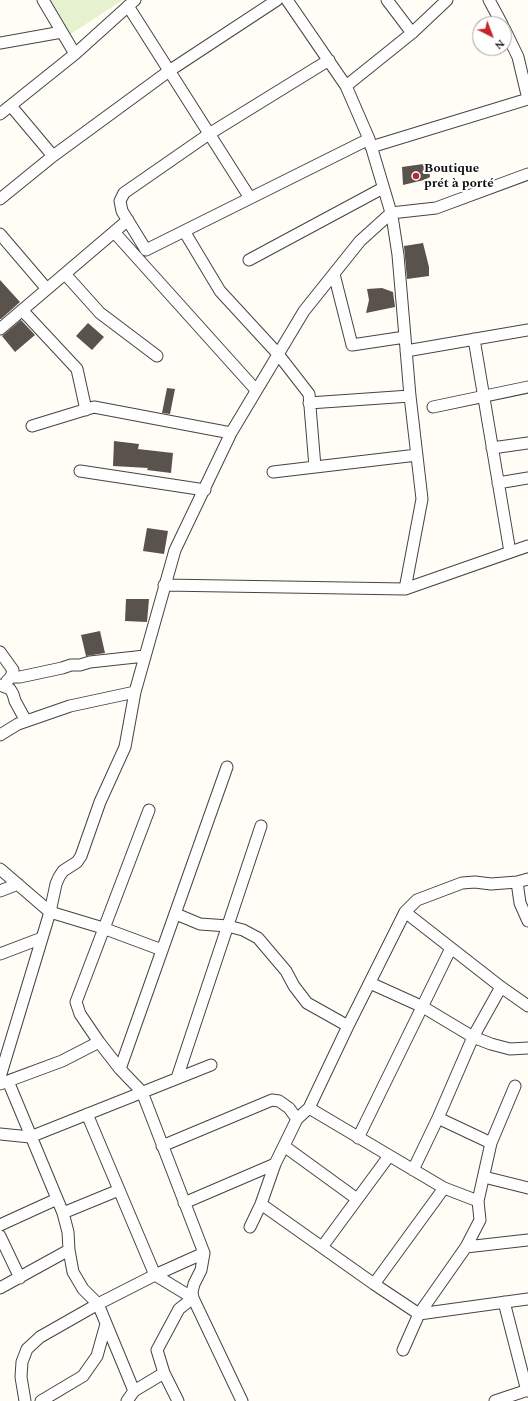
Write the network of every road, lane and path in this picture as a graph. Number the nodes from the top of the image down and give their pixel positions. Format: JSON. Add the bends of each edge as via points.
{"nodes":[{"id":1,"x":43,"y":0,"type":"edge"},
{"id":2,"x":277,"y":0,"type":"edge"},
{"id":3,"x":287,"y":0,"type":"edge"},
{"id":4,"x":387,"y":0,"type":"edge"},
{"id":5,"x":447,"y":0,"type":"edge"},
{"id":6,"x":493,"y":1,"type":"edge"},
{"id":7,"x":131,"y":3,"type":"edge"},
{"id":8,"x":499,"y":16,"type":"edge"},
{"id":9,"x":62,"y":32,"type":"junction"},
{"id":10,"x":412,"y":32,"type":"junction"},
{"id":11,"x":0,"y":43,"type":"edge"},
{"id":12,"x":512,"y":45,"type":"edge"},
{"id":13,"x":75,"y":54,"type":"junction"},
{"id":14,"x":329,"y":60,"type":"junction"},
{"id":15,"x":170,"y":71,"type":"junction"},
{"id":16,"x":346,"y":86,"type":"junction"},
{"id":17,"x":528,"y":99,"type":"edge"},
{"id":18,"x":11,"y":106,"type":"junction"},
{"id":19,"x":0,"y":113,"type":"edge"},
{"id":20,"x":209,"y":134,"type":"junction"},
{"id":21,"x":370,"y":143,"type":"junction"},
{"id":22,"x":53,"y":156,"type":"junction"},
{"id":23,"x":528,"y":174,"type":"edge"},
{"id":24,"x":384,"y":188,"type":"junction"},
{"id":25,"x":250,"y":198,"type":"junction"},
{"id":26,"x":0,"y":199,"type":"edge"},
{"id":27,"x":391,"y":213,"type":"junction"},
{"id":28,"x":128,"y":220,"type":"junction"},
{"id":29,"x":184,"y":231,"type":"junction"},
{"id":30,"x":114,"y":232,"type":"junction"},
{"id":31,"x":0,"y":234,"type":"edge"},
{"id":32,"x":249,"y":260,"type":"dead end"},
{"id":33,"x":65,"y":274,"type":"junction"},
{"id":34,"x":334,"y":274,"type":"junction"},
{"id":35,"x":47,"y":289,"type":"junction"},
{"id":36,"x":22,"y":310,"type":"junction"},
{"id":37,"x":0,"y":328,"type":"edge"},
{"id":38,"x":528,"y":330,"type":"edge"},
{"id":39,"x":405,"y":337,"type":"junction"},
{"id":40,"x":474,"y":339,"type":"junction"},
{"id":41,"x":406,"y":351,"type":"junction"},
{"id":42,"x":278,"y":354,"type":"junction"},
{"id":43,"x":157,"y":356,"type":"dead end"},
{"id":44,"x":528,"y":387,"type":"edge"},
{"id":45,"x":256,"y":390,"type":"junction"},
{"id":46,"x":410,"y":396,"type":"junction"},
{"id":47,"x":483,"y":396,"type":"junction"},
{"id":48,"x":309,"y":403,"type":"junction"},
{"id":49,"x":433,"y":407,"type":"dead end"},
{"id":50,"x":86,"y":410,"type":"junction"},
{"id":51,"x":32,"y":426,"type":"dead end"},
{"id":52,"x":231,"y":433,"type":"junction"},
{"id":53,"x":528,"y":443,"type":"edge"},
{"id":54,"x":492,"y":448,"type":"junction"},
{"id":55,"x":417,"y":455,"type":"junction"},
{"id":56,"x":315,"y":467,"type":"junction"},
{"id":57,"x":80,"y":471,"type":"dead end"},
{"id":58,"x":273,"y":472,"type":"dead end"},
{"id":59,"x":528,"y":478,"type":"edge"},
{"id":60,"x":498,"y":484,"type":"junction"},
{"id":61,"x":205,"y":490,"type":"junction"},
{"id":62,"x":528,"y":546,"type":"edge"},
{"id":63,"x":510,"y":552,"type":"junction"},
{"id":64,"x":164,"y":584,"type":"junction"},
{"id":65,"x":406,"y":588,"type":"junction"},
{"id":66,"x":0,"y":652,"type":"edge"},
{"id":67,"x":145,"y":656,"type":"junction"},
{"id":68,"x":12,"y":677,"type":"junction"},
{"id":69,"x":1,"y":686,"type":"edge"},
{"id":70,"x":135,"y":692,"type":"junction"},
{"id":71,"x":26,"y":721,"type":"junction"},
{"id":72,"x":0,"y":735,"type":"edge"},
{"id":73,"x":227,"y":766,"type":"dead end"},
{"id":74,"x":149,"y":810,"type":"dead end"},
{"id":75,"x":261,"y":826,"type":"dead end"},
{"id":76,"x":0,"y":869,"type":"edge"},
{"id":77,"x":523,"y":880,"type":"edge"},
{"id":78,"x":18,"y":884,"type":"junction"},
{"id":79,"x":0,"y":891,"type":"edge"},
{"id":80,"x":50,"y":912,"type":"junction"},
{"id":81,"x":405,"y":912,"type":"junction"},
{"id":82,"x":176,"y":914,"type":"junction"},
{"id":83,"x":528,"y":921,"type":"edge"},
{"id":84,"x":228,"y":926,"type":"junction"},
{"id":85,"x":103,"y":928,"type":"junction"},
{"id":86,"x":42,"y":938,"type":"junction"},
{"id":87,"x":451,"y":948,"type":"junction"},
{"id":88,"x":162,"y":950,"type":"junction"},
{"id":89,"x":0,"y":954,"type":"edge"},
{"id":90,"x":370,"y":983,"type":"junction"},
{"id":91,"x":501,"y":987,"type":"junction"},
{"id":92,"x":528,"y":1006,"type":"edge"},
{"id":93,"x":423,"y":1008,"type":"junction"},
{"id":94,"x":348,"y":1026,"type":"junction"},
{"id":95,"x":473,"y":1038,"type":"junction"},
{"id":96,"x":99,"y":1042,"type":"junction"},
{"id":97,"x":528,"y":1048,"type":"edge"},
{"id":98,"x":211,"y":1065,"type":"dead end"},
{"id":99,"x":120,"y":1069,"type":"junction"},
{"id":100,"x":178,"y":1078,"type":"junction"},
{"id":101,"x":3,"y":1080,"type":"edge"},
{"id":102,"x":515,"y":1086,"type":"dead end"},
{"id":103,"x":142,"y":1092,"type":"junction"},
{"id":104,"x":309,"y":1108,"type":"junction"},
{"id":105,"x":87,"y":1114,"type":"junction"},
{"id":106,"x":438,"y":1118,"type":"junction"},
{"id":107,"x":297,"y":1119,"type":"junction"},
{"id":108,"x":0,"y":1134,"type":"edge"},
{"id":109,"x":30,"y":1137,"type":"junction"},
{"id":110,"x":358,"y":1138,"type":"junction"},
{"id":111,"x":492,"y":1143,"type":"junction"},
{"id":112,"x":162,"y":1146,"type":"junction"},
{"id":113,"x":284,"y":1146,"type":"junction"},
{"id":114,"x":389,"y":1156,"type":"junction"},
{"id":115,"x":274,"y":1164,"type":"junction"},
{"id":116,"x":413,"y":1170,"type":"junction"},
{"id":117,"x":484,"y":1177,"type":"junction"},
{"id":118,"x":444,"y":1188,"type":"junction"},
{"id":119,"x":528,"y":1188,"type":"edge"},
{"id":120,"x":119,"y":1190,"type":"junction"},
{"id":121,"x":57,"y":1199,"type":"junction"},
{"id":122,"x":358,"y":1199,"type":"junction"},
{"id":123,"x":478,"y":1201,"type":"junction"},
{"id":124,"x":184,"y":1203,"type":"junction"},
{"id":125,"x":261,"y":1204,"type":"junction"},
{"id":126,"x":62,"y":1213,"type":"junction"},
{"id":127,"x":0,"y":1225,"type":"edge"},
{"id":128,"x":250,"y":1226,"type":"dead end"},
{"id":129,"x":0,"y":1236,"type":"edge"},
{"id":130,"x":528,"y":1240,"type":"edge"},
{"id":131,"x":322,"y":1247,"type":"junction"},
{"id":132,"x":466,"y":1247,"type":"junction"},
{"id":133,"x":69,"y":1250,"type":"junction"},
{"id":134,"x":204,"y":1253,"type":"junction"},
{"id":135,"x":154,"y":1275,"type":"junction"},
{"id":136,"x":20,"y":1278,"type":"junction"},
{"id":137,"x":374,"y":1284,"type":"junction"},
{"id":138,"x":0,"y":1288,"type":"edge"},
{"id":139,"x":193,"y":1298,"type":"junction"},
{"id":140,"x":528,"y":1299,"type":"edge"},
{"id":141,"x":504,"y":1302,"type":"junction"},
{"id":142,"x":98,"y":1304,"type":"junction"},
{"id":143,"x":419,"y":1314,"type":"junction"},
{"id":144,"x":106,"y":1324,"type":"junction"},
{"id":145,"x":403,"y":1350,"type":"dead end"},
{"id":146,"x":164,"y":1373,"type":"junction"},
{"id":147,"x":134,"y":1391,"type":"junction"},
{"id":148,"x":527,"y":1391,"type":"edge"},
{"id":149,"x":24,"y":1401,"type":"edge"},
{"id":150,"x":41,"y":1401,"type":"edge"},
{"id":151,"x":127,"y":1401,"type":"edge"},
{"id":152,"x":178,"y":1401,"type":"edge"},
{"id":153,"x":242,"y":1401,"type":"edge"},
{"id":154,"x":495,"y":1401,"type":"edge"}],
"edges":[{"from":1,"to":9,"type":"street"},
{"from":2,"to":15,"type":"street"},
{"from":3,"to":14,"type":"street"},
{"from":4,"to":10,"type":"street"},
{"from":5,"to":10,"type":"street"},
{"from":6,"to":8,"type":"street"},
{"from":7,"to":13,"type":"street"},
{"from":7,"to":15,"type":"street"},
{"from":9,"to":11,"type":"street"},
{"from":9,"to":13,"type":"street"},
{"from":10,"to":16,"type":"street"},
{"from":12,"to":17,"type":"street","via":[[518,57]]},
{"from":13,"to":18,"type":"street"},
{"from":14,"to":16,"type":"street"},
{"from":14,"to":20,"type":"street"},
{"from":15,"to":20,"type":"street"},
{"from":15,"to":22,"type":"street"},
{"from":16,"to":21,"type":"street"},
{"from":17,"to":21,"type":"street"},
{"from":18,"to":19,"type":"street"},
{"from":18,"to":22,"type":"street"},
{"from":20,"to":25,"type":"street"},
{"from":20,"to":28,"type":"street","via":[[124,193],[120,201],[122,211]]},
{"from":21,"to":24,"type":"street"},
{"from":21,"to":25,"type":"street"},
{"from":22,"to":26,"type":"street"},
{"from":23,"to":27,"type":"street","via":[[436,208]]},
{"from":24,"to":27,"type":"street"},
{"from":24,"to":32,"type":"street"},
{"from":25,"to":29,"type":"street"},
{"from":27,"to":34,"type":"street","via":[[360,241]]},
{"from":27,"to":39,"type":"street","via":[[398,255]]},
{"from":28,"to":29,"type":"street","via":[[146,250]]},
{"from":28,"to":30,"type":"street"},
{"from":29,"to":42,"type":"street","via":[[220,290]]},
{"from":30,"to":33,"type":"street"},
{"from":30,"to":45,"type":"street"},
{"from":31,"to":35,"type":"street"},
{"from":33,"to":35,"type":"street"},
{"from":33,"to":43,"type":"street","via":[[100,313]]},
{"from":34,"to":39,"type":"street","via":[[352,344]]},
{"from":34,"to":42,"type":"street","via":[[304,311]]},
{"from":35,"to":36,"type":"street"},
{"from":36,"to":37,"type":"street"},
{"from":36,"to":50,"type":"street","via":[[77,370]]},
{"from":38,"to":40,"type":"street"},
{"from":39,"to":41,"type":"street"},
{"from":40,"to":41,"type":"street"},
{"from":40,"to":47,"type":"street"},
{"from":41,"to":46,"type":"street"},
{"from":42,"to":45,"type":"street"},
{"from":42,"to":48,"type":"street","via":[[309,394]]},
{"from":44,"to":47,"type":"street"},
{"from":45,"to":52,"type":"street"},
{"from":46,"to":48,"type":"street"},
{"from":46,"to":55,"type":"street"},
{"from":47,"to":49,"type":"street"},
{"from":47,"to":54,"type":"street"},
{"from":48,"to":56,"type":"street"},
{"from":50,"to":51,"type":"street"},
{"from":50,"to":52,"type":"street","via":[[94,407]]},
{"from":52,"to":61,"type":"street"},
{"from":53,"to":54,"type":"street"},
{"from":54,"to":60,"type":"street"},
{"from":55,"to":56,"type":"street"},
{"from":55,"to":65,"type":"street","via":[[422,499]]},
{"from":56,"to":58,"type":"street"},
{"from":57,"to":61,"type":"street"},
{"from":59,"to":60,"type":"street"},
{"from":60,"to":63,"type":"street"},
{"from":61,"to":64,"type":"street","via":[[175,550]]},
{"from":62,"to":63,"type":"street"},
{"from":63,"to":65,"type":"street"},
{"from":64,"to":65,"type":"street"},
{"from":64,"to":67,"type":"street"},
{"from":66,"to":68,"type":"street","via":[[13,670]]},
{"from":67,"to":68,"type":"street","via":[[71,665]]},
{"from":67,"to":70,"type":"street"},
{"from":68,"to":69,"type":"street"},
{"from":69,"to":71,"type":"street","via":[[10,689]]},
{"from":70,"to":71,"type":"street","via":[[70,706]]},
{"from":70,"to":80,"type":"street","via":[[125,747],[100,802],[81,856],[59,877]]},
{"from":71,"to":72,"type":"street"},
{"from":73,"to":82,"type":"street"},
{"from":74,"to":85,"type":"street"},
{"from":75,"to":84,"type":"street"},
{"from":76,"to":78,"type":"street"},
{"from":77,"to":81,"type":"street","via":[[490,884],[462,883],[417,900]]},
{"from":77,"to":83,"type":"street","via":[[520,903]]},
{"from":78,"to":79,"type":"street"},
{"from":78,"to":80,"type":"street"},
{"from":80,"to":85,"type":"street"},
{"from":80,"to":86,"type":"street"},
{"from":81,"to":87,"type":"street"},
{"from":81,"to":90,"type":"street"},
{"from":82,"to":84,"type":"street","via":[[200,924]]},
{"from":82,"to":88,"type":"street"},
{"from":84,"to":94,"type":"street","via":[[258,938],[286,971],[307,1003]]},
{"from":84,"to":100,"type":"street"},
{"from":85,"to":88,"type":"street"},
{"from":85,"to":96,"type":"street","via":[[76,1002],[80,1014]]},
{"from":86,"to":89,"type":"street"},
{"from":86,"to":101,"type":"street"},
{"from":87,"to":91,"type":"street"},
{"from":87,"to":93,"type":"street"},
{"from":88,"to":99,"type":"street"},
{"from":90,"to":93,"type":"street"},
{"from":90,"to":94,"type":"street"},
{"from":91,"to":92,"type":"street"},
{"from":91,"to":95,"type":"street"},
{"from":93,"to":95,"type":"street"},
{"from":93,"to":110,"type":"street"},
{"from":94,"to":104,"type":"street"},
{"from":95,"to":97,"type":"street","via":[[510,1049]]},
{"from":95,"to":106,"type":"street"},
{"from":96,"to":99,"type":"street"},
{"from":96,"to":101,"type":"street","via":[[62,1061]]},
{"from":98,"to":100,"type":"street"},
{"from":99,"to":103,"type":"street"},
{"from":100,"to":103,"type":"street"},
{"from":101,"to":109,"type":"street"},
{"from":102,"to":111,"type":"street"},
{"from":103,"to":105,"type":"street"},
{"from":103,"to":112,"type":"street"},
{"from":104,"to":107,"type":"street"},
{"from":104,"to":110,"type":"street"},
{"from":105,"to":109,"type":"street"},
{"from":105,"to":120,"type":"street"},
{"from":106,"to":111,"type":"street"},
{"from":106,"to":116,"type":"street"},
{"from":107,"to":112,"type":"street","via":[[289,1108],[279,1101],[272,1100]]},
{"from":107,"to":113,"type":"street"},
{"from":108,"to":109,"type":"street"},
{"from":109,"to":121,"type":"street"},
{"from":110,"to":114,"type":"street"},
{"from":111,"to":117,"type":"street"},
{"from":112,"to":124,"type":"street"},
{"from":113,"to":115,"type":"street"},
{"from":113,"to":122,"type":"street"},
{"from":114,"to":116,"type":"street"},
{"from":114,"to":122,"type":"street"},
{"from":115,"to":124,"type":"street"},
{"from":115,"to":125,"type":"street"},
{"from":116,"to":118,"type":"street"},
{"from":117,"to":119,"type":"street"},
{"from":117,"to":123,"type":"street"},
{"from":118,"to":123,"type":"street"},
{"from":118,"to":137,"type":"street"},
{"from":120,"to":126,"type":"street"},
{"from":120,"to":135,"type":"street"},
{"from":121,"to":126,"type":"street"},
{"from":121,"to":127,"type":"street"},
{"from":122,"to":131,"type":"street"},
{"from":123,"to":132,"type":"street","via":[[480,1220]]},
{"from":124,"to":134,"type":"street"},
{"from":125,"to":128,"type":"street"},
{"from":125,"to":131,"type":"street"},
{"from":126,"to":133,"type":"street","via":[[68,1232]]},
{"from":129,"to":136,"type":"street"},
{"from":130,"to":132,"type":"street"},
{"from":131,"to":137,"type":"street"},
{"from":132,"to":143,"type":"street"},
{"from":133,"to":136,"type":"street"},
{"from":133,"to":142,"type":"street","via":[[73,1272],[83,1290]]},
{"from":134,"to":135,"type":"street"},
{"from":134,"to":139,"type":"street","via":[[201,1270],[192,1292]]},
{"from":135,"to":139,"type":"street"},
{"from":135,"to":142,"type":"street"},
{"from":136,"to":138,"type":"street"},
{"from":137,"to":143,"type":"street"},
{"from":139,"to":146,"type":"street","via":[[179,1309],[157,1350]]},
{"from":139,"to":153,"type":"street"},
{"from":140,"to":141,"type":"street"},
{"from":141,"to":143,"type":"street"},
{"from":141,"to":148,"type":"street"},
{"from":142,"to":144,"type":"street"},
{"from":142,"to":149,"type":"street","via":[[40,1337],[27,1349],[22,1362],[21,1376]]},
{"from":143,"to":145,"type":"street"},
{"from":144,"to":147,"type":"street"},
{"from":144,"to":150,"type":"street","via":[[97,1356],[83,1376]]},
{"from":146,"to":147,"type":"street"},
{"from":146,"to":152,"type":"street"},
{"from":147,"to":151,"type":"street"},
{"from":148,"to":154,"type":"street"}]}
